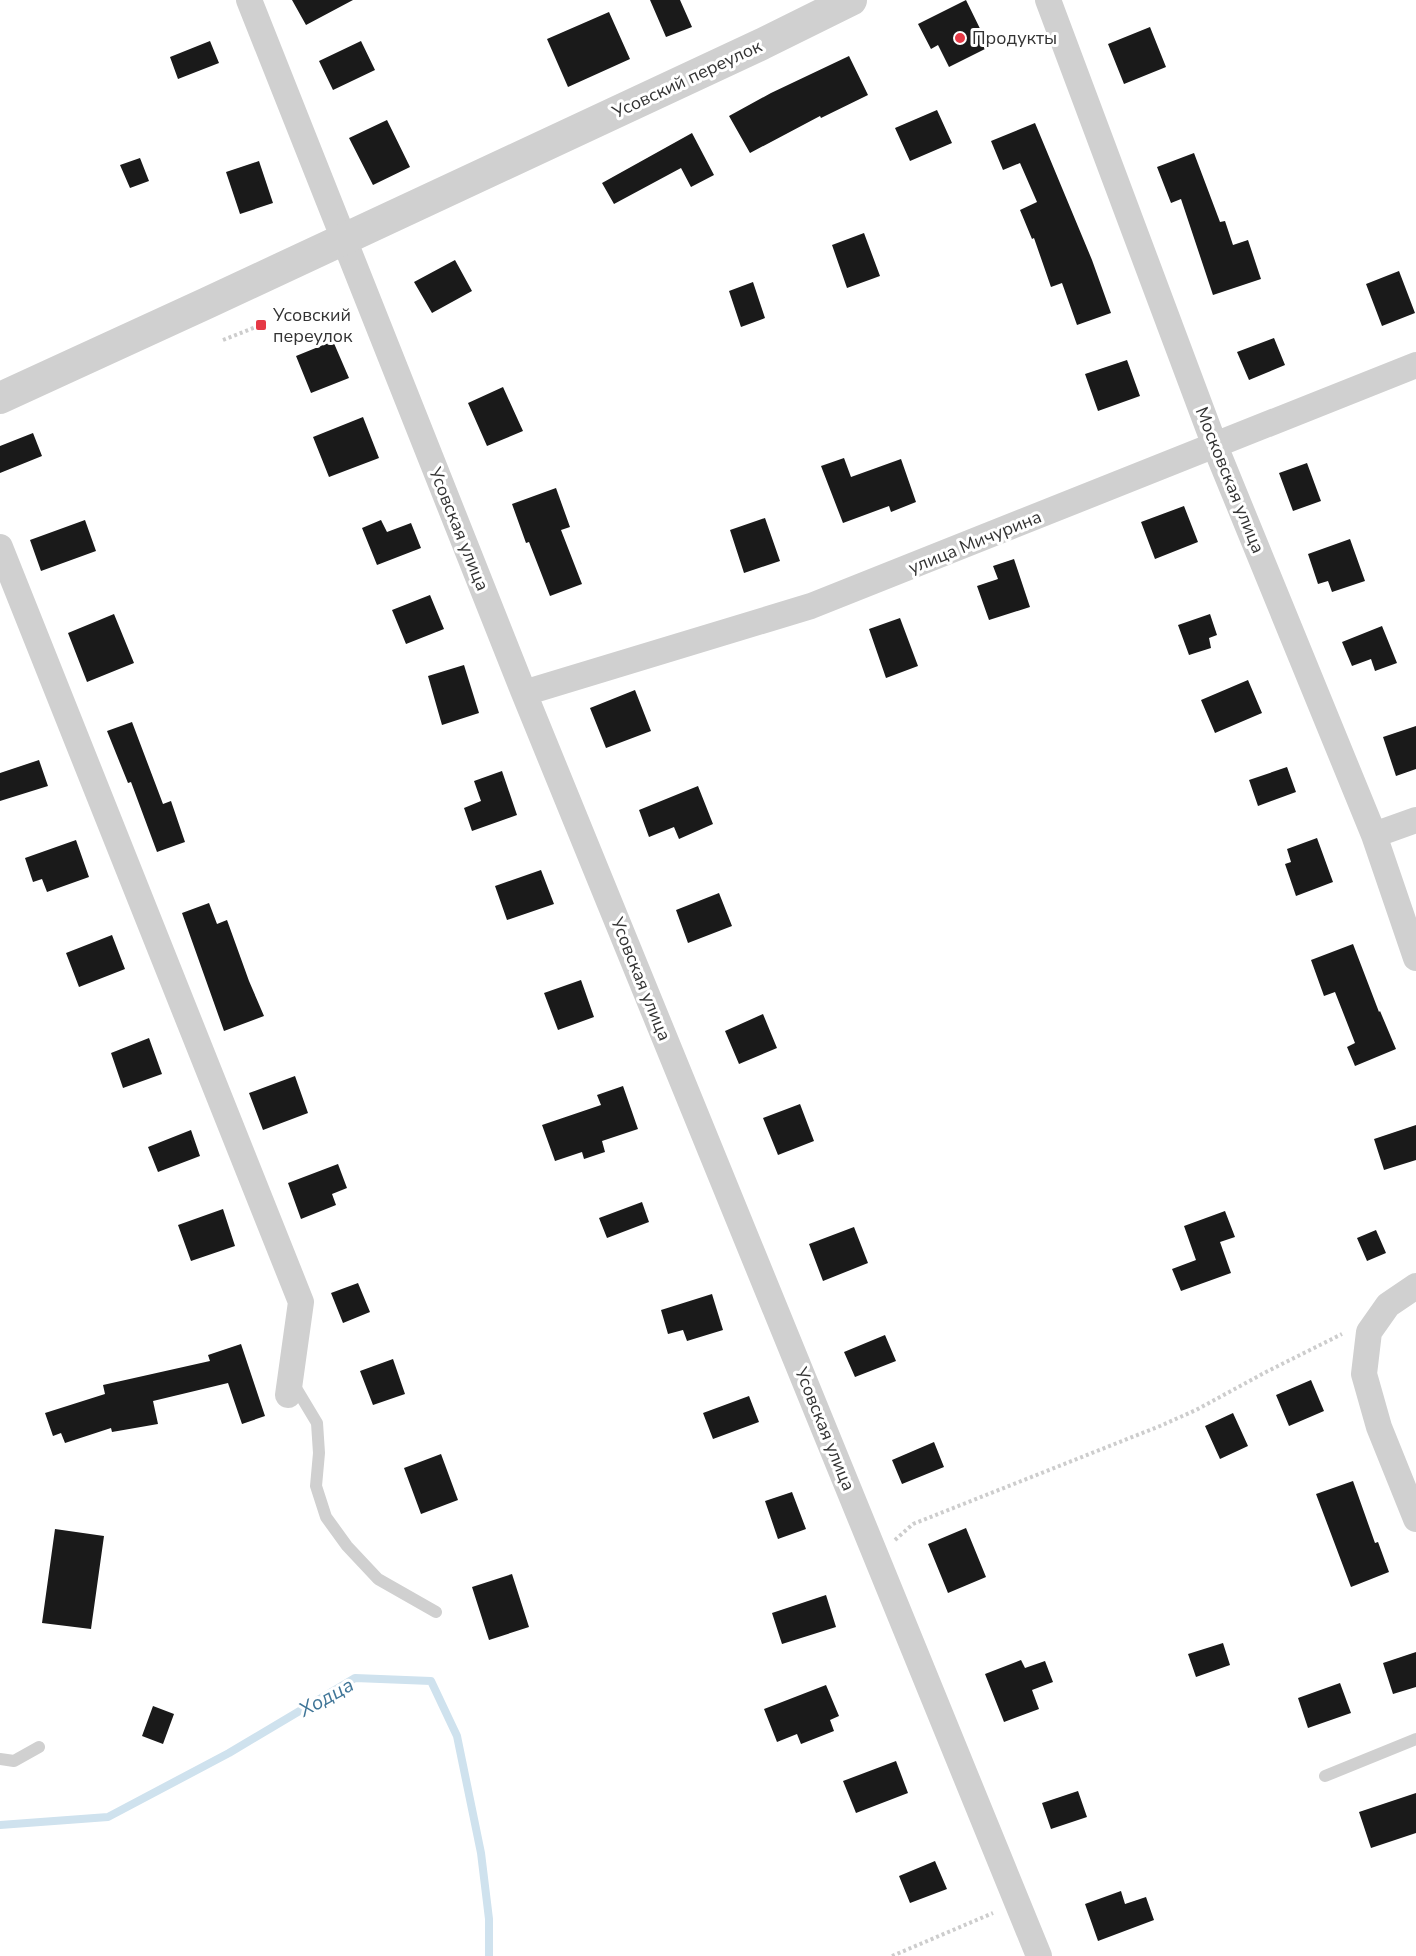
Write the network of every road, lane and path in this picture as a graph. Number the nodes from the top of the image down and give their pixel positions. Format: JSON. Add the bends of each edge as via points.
{"nodes":[{"id":1,"x":249,"y":0,"type":"edge"},
{"id":2,"x":851,"y":0,"type":"edge"},
{"id":3,"x":1048,"y":0,"type":"edge"},
{"id":4,"x":344,"y":240,"type":"junction"},
{"id":5,"x":261,"y":325,"type":"dead end"},
{"id":6,"x":222,"y":340,"type":"dead end"},
{"id":7,"x":1416,"y":365,"type":"edge"},
{"id":8,"x":0,"y":398,"type":"edge"},
{"id":9,"x":1215,"y":446,"type":"junction"},
{"id":10,"x":0,"y":547,"type":"edge"},
{"id":11,"x":524,"y":693,"type":"junction"},
{"id":12,"x":1416,"y":820,"type":"edge"},
{"id":13,"x":1374,"y":835,"type":"junction"},
{"id":14,"x":1416,"y":958,"type":"edge"},
{"id":15,"x":1416,"y":1286,"type":"edge"},
{"id":16,"x":1381,"y":1316,"type":"junction"},
{"id":17,"x":290,"y":1387,"type":"joint"},
{"id":18,"x":1416,"y":1519,"type":"edge"},
{"id":19,"x":880,"y":1564,"type":"junction"},
{"id":20,"x":436,"y":1612,"type":"dead end"},
{"id":21,"x":1416,"y":1739,"type":"edge"},
{"id":22,"x":39,"y":1748,"type":"dead end"},
{"id":23,"x":0,"y":1760,"type":"edge"},
{"id":24,"x":1324,"y":1776,"type":"dead end"},
{"id":25,"x":1019,"y":1902,"type":"junction"},
{"id":26,"x":892,"y":1956,"type":"edge"},
{"id":27,"x":1039,"y":1956,"type":"edge"}],
"edges":[{"from":1,"to":4,"type":"street","name":"Усовская улица"},
{"from":2,"to":4,"type":"street","name":"Усовский переулок"},
{"from":3,"to":9,"type":"street","name":"Московская улица"},
{"from":4,"to":8,"type":"street","name":"Усовский переулок"},
{"from":4,"to":11,"type":"street","name":"Усовская улица"},
{"from":5,"to":6,"type":"path"},
{"from":7,"to":9,"type":"street","name":"улица Мичурина"},
{"from":9,"to":11,"type":"street","name":"улица Мичурина","via":[[811,606]]},
{"from":9,"to":13,"type":"street","name":"Московская улица"},
{"from":10,"to":17,"type":"street","via":[[301,1302]]},
{"from":11,"to":19,"type":"street","name":"Усовская улица"},
{"from":12,"to":13,"type":"street"},
{"from":13,"to":14,"type":"street","name":"Московская улица"},
{"from":15,"to":16,"type":"street","via":[[1388,1305]]},
{"from":16,"to":18,"type":"street","via":[[1369,1332],[1364,1374],[1379,1427]]},
{"from":16,"to":19,"type":"path","via":[[1196,1410],[913,1524],[894,1541]]},
{"from":17,"to":20,"type":"lane","via":[[317,1423],[316,1486],[326,1517],[378,1579]]},
{"from":19,"to":25,"type":"street","name":"Усовская улица"},
{"from":21,"to":24,"type":"lane"},
{"from":22,"to":23,"type":"lane","via":[[14,1761]]},
{"from":25,"to":26,"type":"path"},
{"from":25,"to":27,"type":"street","name":"Усовская улица"}]}
